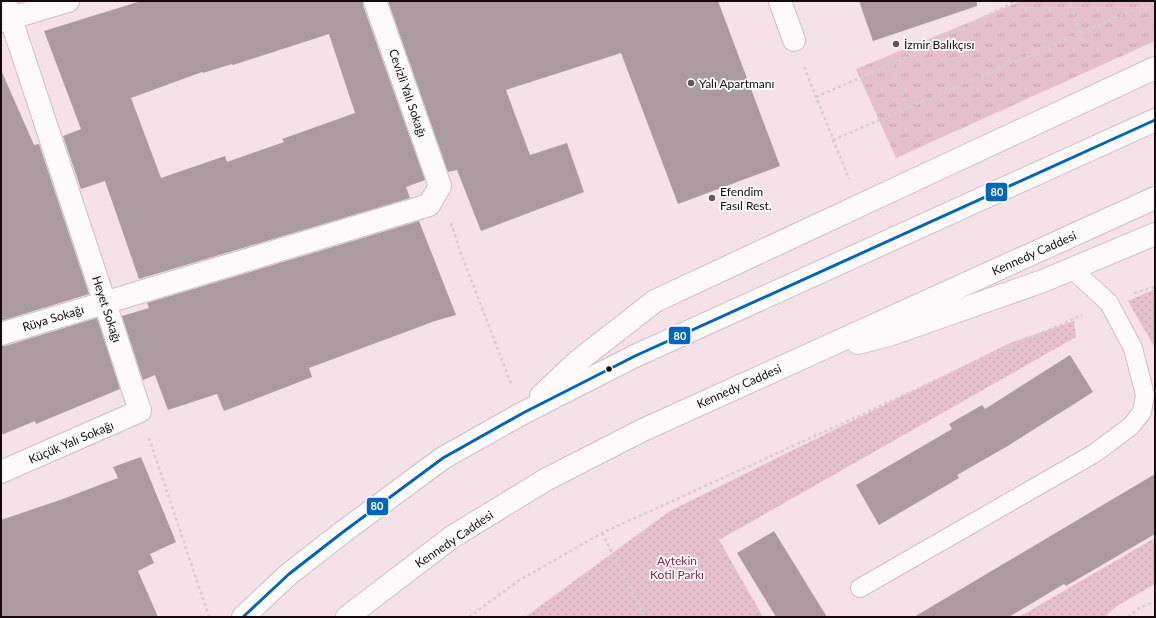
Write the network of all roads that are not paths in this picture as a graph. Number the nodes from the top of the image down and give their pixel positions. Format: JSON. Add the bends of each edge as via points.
{"nodes":[{"id":1,"x":68,"y":1,"type":"edge"},
{"id":2,"x":375,"y":1,"type":"edge"},
{"id":3,"x":780,"y":1,"type":"edge"},
{"id":4,"x":6,"y":13,"type":"edge"},
{"id":5,"x":794,"y":40,"type":"road end"},
{"id":6,"x":1155,"y":68,"type":"edge"},
{"id":7,"x":1155,"y":120,"type":"edge"},
{"id":8,"x":440,"y":186,"type":"joint"},
{"id":9,"x":1155,"y":198,"type":"edge"},
{"id":10,"x":1155,"y":234,"type":"edge"},
{"id":11,"x":1072,"y":269,"type":"junction"},
{"id":12,"x":105,"y":303,"type":"junction"},
{"id":13,"x":1,"y":334,"type":"edge"},
{"id":14,"x":810,"y":354,"type":"junction"},
{"id":15,"x":140,"y":411,"type":"joint"},
{"id":16,"x":523,"y":413,"type":"junction"},
{"id":17,"x":1,"y":472,"type":"edge"},
{"id":18,"x":860,"y":588,"type":"dead end"},
{"id":19,"x":243,"y":617,"type":"edge"},
{"id":20,"x":347,"y":617,"type":"edge"}],
"edges":[{"from":1,"to":4,"type":"main road"},
{"from":2,"to":8,"type":"main road","name":"Cevizli Yalı Sokağı"},
{"from":3,"to":5,"type":"main road"},
{"from":4,"to":12,"type":"main road","name":"Heyet Sokağı"},
{"from":6,"to":16,"type":"main road","via":[[655,301],[578,361]]},
{"from":7,"to":16,"type":"main road","via":[[635,356]]},
{"from":8,"to":12,"type":"main road","name":"Rüya Sokağı","via":[[429,205]]},
{"from":9,"to":14,"type":"main road","name":"Kennedy Caddesi"},
{"from":10,"to":11,"type":"main road"},
{"from":11,"to":14,"type":"main road","via":[[889,336]]},
{"from":11,"to":18,"type":"lane","via":[[1109,303],[1133,348],[1145,395],[1142,412],[1131,426],[1095,453]]},
{"from":12,"to":13,"type":"main road","name":"Rüya Sokağı"},
{"from":12,"to":15,"type":"main road","name":"Heyet Sokağı"},
{"from":14,"to":20,"type":"main road","name":"Kennedy Caddesi","via":[[643,430],[547,479],[452,537]]},
{"from":15,"to":17,"type":"main road","name":"Küçük Yalı Sokağı"},
{"from":16,"to":19,"type":"main road","via":[[443,458],[289,574]]}]}
